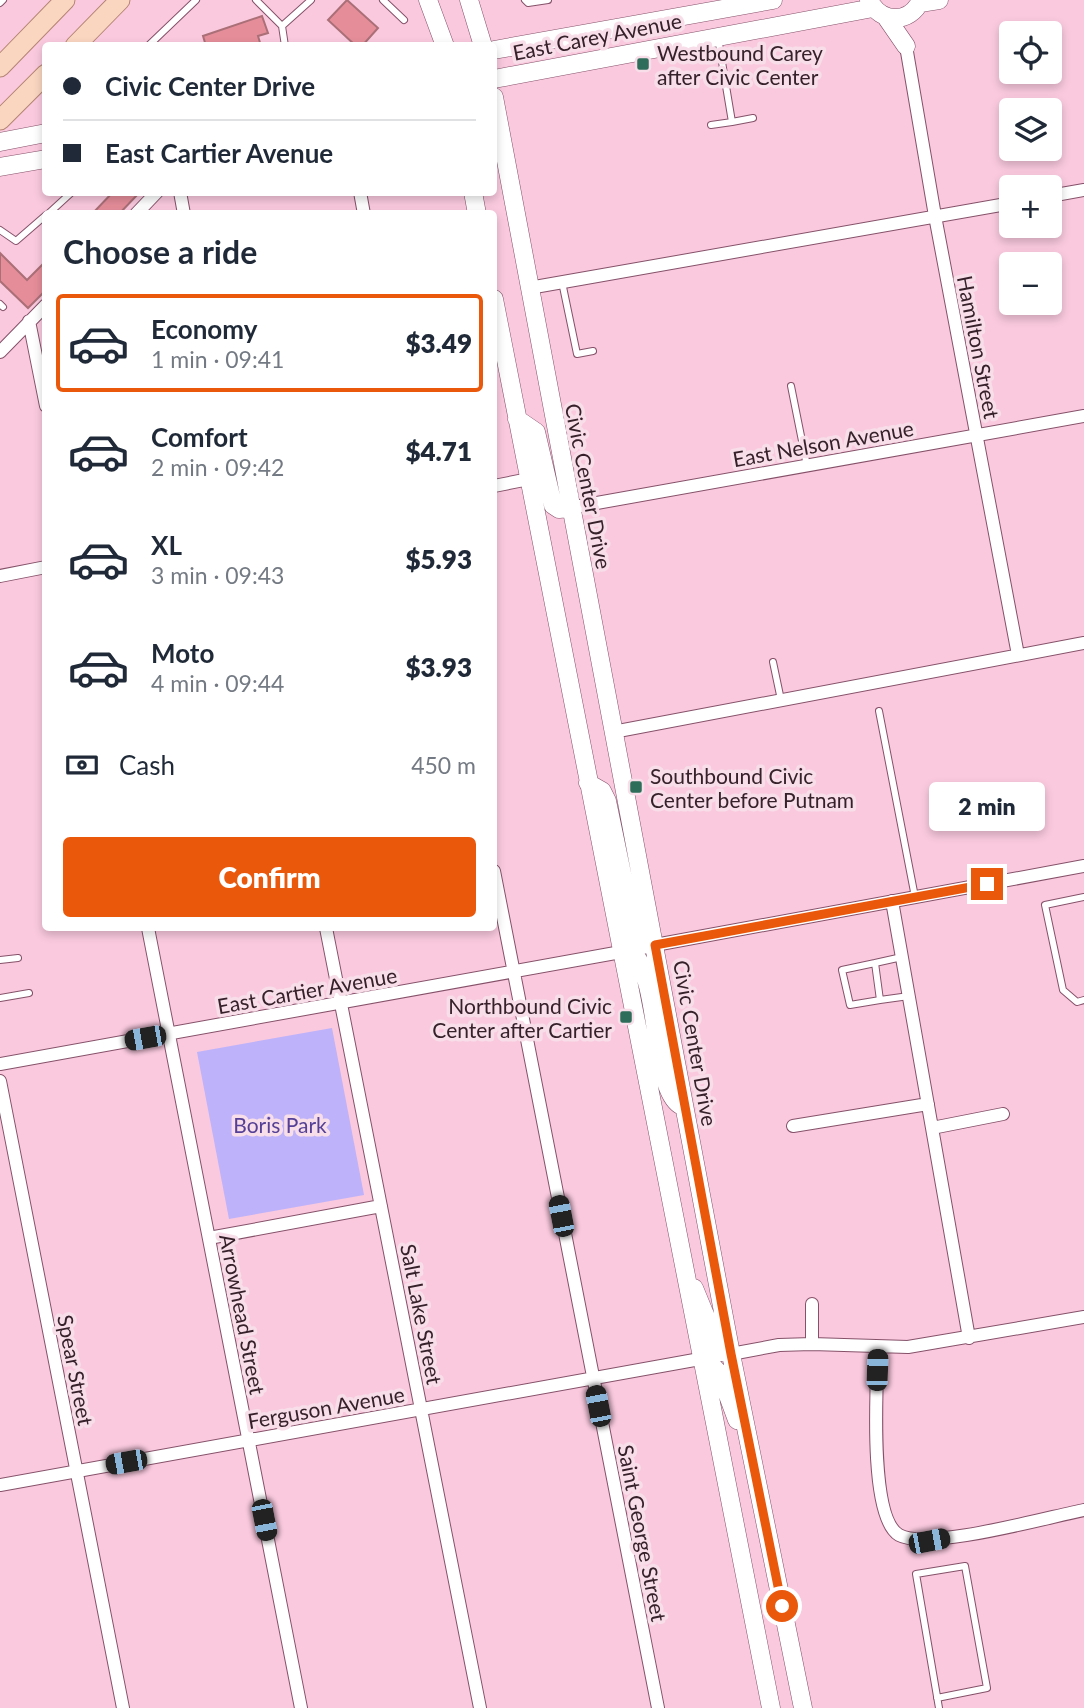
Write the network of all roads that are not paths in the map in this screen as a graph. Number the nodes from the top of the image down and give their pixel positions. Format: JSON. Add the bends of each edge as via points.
{"nodes":[{"id":1,"x":65,"y":0,"type":"edge"},
{"id":2,"x":120,"y":0,"type":"edge"},
{"id":3,"x":196,"y":0,"type":"edge"},
{"id":4,"x":256,"y":0,"type":"edge"},
{"id":5,"x":311,"y":0,"type":"edge"},
{"id":6,"x":383,"y":0,"type":"edge"},
{"id":7,"x":428,"y":0,"type":"edge"},
{"id":8,"x":469,"y":0,"type":"edge"},
{"id":9,"x":525,"y":0,"type":"edge"},
{"id":10,"x":548,"y":0,"type":"edge"},
{"id":11,"x":773,"y":0,"type":"edge"},
{"id":12,"x":939,"y":0,"type":"edge"},
{"id":13,"x":918,"y":5,"type":"edge"},
{"id":14,"x":876,"y":9,"type":"edge"},
{"id":15,"x":404,"y":20,"type":"dead end"},
{"id":16,"x":282,"y":26,"type":"junction"},
{"id":17,"x":718,"y":37,"type":"junction"},
{"id":18,"x":81,"y":42,"type":"edge"},
{"id":19,"x":152,"y":42,"type":"edge"},
{"id":20,"x":284,"y":42,"type":"edge"},
{"id":21,"x":444,"y":42,"type":"edge"},
{"id":22,"x":482,"y":42,"type":"edge"},
{"id":23,"x":906,"y":46,"type":"junction"},
{"id":24,"x":497,"y":49,"type":"edge"},
{"id":25,"x":0,"y":66,"type":"edge"},
{"id":26,"x":42,"y":78,"type":"edge"},
{"id":27,"x":497,"y":78,"type":"edge"},
{"id":28,"x":497,"y":113,"type":"edge"},
{"id":29,"x":753,"y":118,"type":"dead end"},
{"id":30,"x":0,"y":120,"type":"edge"},
{"id":31,"x":732,"y":122,"type":"junction"},
{"id":32,"x":711,"y":125,"type":"dead end"},
{"id":33,"x":42,"y":134,"type":"edge"},
{"id":34,"x":0,"y":142,"type":"edge"},
{"id":35,"x":42,"y":160,"type":"edge"},
{"id":36,"x":0,"y":167,"type":"edge"},
{"id":37,"x":1084,"y":190,"type":"edge"},
{"id":38,"x":1062,"y":194,"type":"edge"},
{"id":39,"x":67,"y":196,"type":"edge"},
{"id":40,"x":153,"y":196,"type":"edge"},
{"id":41,"x":999,"y":204,"type":"edge"},
{"id":42,"x":52,"y":210,"type":"edge"},
{"id":43,"x":140,"y":210,"type":"edge"},
{"id":44,"x":934,"y":216,"type":"junction"},
{"id":45,"x":42,"y":218,"type":"edge"},
{"id":46,"x":0,"y":230,"type":"edge"},
{"id":47,"x":562,"y":282,"type":"junction"},
{"id":48,"x":529,"y":288,"type":"junction"},
{"id":49,"x":42,"y":309,"type":"edge"},
{"id":50,"x":497,"y":315,"type":"edge"},
{"id":51,"x":29,"y":321,"type":"junction"},
{"id":52,"x":593,"y":351,"type":"dead end"},
{"id":53,"x":0,"y":352,"type":"edge"},
{"id":54,"x":42,"y":386,"type":"edge"},
{"id":55,"x":792,"y":386,"type":"dead end"},
{"id":56,"x":1084,"y":416,"type":"edge"},
{"id":57,"x":517,"y":419,"type":"junction"},
{"id":58,"x":976,"y":435,"type":"junction"},
{"id":59,"x":807,"y":466,"type":"junction"},
{"id":60,"x":529,"y":479,"type":"junction"},
{"id":61,"x":497,"y":485,"type":"edge"},
{"id":62,"x":569,"y":509,"type":"junction"},
{"id":63,"x":42,"y":568,"type":"edge"},
{"id":64,"x":0,"y":576,"type":"edge"},
{"id":65,"x":1084,"y":643,"type":"edge"},
{"id":66,"x":1018,"y":655,"type":"junction"},
{"id":67,"x":773,"y":662,"type":"dead end"},
{"id":68,"x":781,"y":700,"type":"junction"},
{"id":69,"x":879,"y":711,"type":"dead end"},
{"id":70,"x":612,"y":732,"type":"junction"},
{"id":71,"x":588,"y":783,"type":"junction"},
{"id":72,"x":1084,"y":866,"type":"edge"},
{"id":73,"x":497,"y":887,"type":"edge"},
{"id":74,"x":915,"y":897,"type":"junction"},
{"id":75,"x":1084,"y":897,"type":"edge"},
{"id":76,"x":892,"y":901,"type":"junction"},
{"id":77,"x":149,"y":931,"type":"edge"},
{"id":78,"x":327,"y":931,"type":"edge"},
{"id":79,"x":655,"y":945,"type":"junction"},
{"id":80,"x":621,"y":952,"type":"junction"},
{"id":81,"x":18,"y":957,"type":"dead end"},
{"id":82,"x":902,"y":957,"type":"junction"},
{"id":83,"x":0,"y":960,"type":"edge"},
{"id":84,"x":875,"y":963,"type":"junction"},
{"id":85,"x":513,"y":972,"type":"junction"},
{"id":86,"x":29,"y":993,"type":"dead end"},
{"id":87,"x":909,"y":996,"type":"junction"},
{"id":88,"x":0,"y":998,"type":"edge"},
{"id":89,"x":880,"y":1000,"type":"junction"},
{"id":90,"x":1084,"y":1000,"type":"edge"},
{"id":91,"x":341,"y":1003,"type":"junction"},
{"id":92,"x":169,"y":1034,"type":"junction"},
{"id":93,"x":0,"y":1064,"type":"edge"},
{"id":94,"x":0,"y":1081,"type":"edge"},
{"id":95,"x":928,"y":1104,"type":"junction"},
{"id":96,"x":685,"y":1108,"type":"junction"},
{"id":97,"x":1003,"y":1114,"type":"dead end"},
{"id":98,"x":793,"y":1126,"type":"dead end"},
{"id":99,"x":932,"y":1128,"type":"junction"},
{"id":100,"x":381,"y":1206,"type":"junction"},
{"id":101,"x":208,"y":1238,"type":"junction"},
{"id":102,"x":679,"y":1252,"type":"junction"},
{"id":103,"x":812,"y":1304,"type":"dead end"},
{"id":104,"x":1084,"y":1318,"type":"edge"},
{"id":105,"x":969,"y":1338,"type":"junction"},
{"id":106,"x":812,"y":1343,"type":"junction"},
{"id":107,"x":878,"y":1347,"type":"junction"},
{"id":108,"x":731,"y":1354,"type":"junction"},
{"id":109,"x":700,"y":1359,"type":"junction"},
{"id":110,"x":593,"y":1378,"type":"junction"},
{"id":111,"x":421,"y":1409,"type":"junction"},
{"id":112,"x":248,"y":1440,"type":"junction"},
{"id":113,"x":751,"y":1452,"type":"junction"},
{"id":114,"x":77,"y":1471,"type":"junction"},
{"id":115,"x":0,"y":1485,"type":"edge"},
{"id":116,"x":1084,"y":1510,"type":"edge"},
{"id":117,"x":937,"y":1698,"type":"junction"},
{"id":118,"x":123,"y":1708,"type":"edge"},
{"id":119,"x":301,"y":1708,"type":"edge"},
{"id":120,"x":480,"y":1708,"type":"edge"},
{"id":121,"x":658,"y":1708,"type":"edge"},
{"id":122,"x":771,"y":1708,"type":"edge"},
{"id":123,"x":803,"y":1708,"type":"edge"},
{"id":124,"x":939,"y":1708,"type":"edge"}],
"edges":[{"from":1,"to":25,"type":"main road"},
{"from":2,"to":18,"type":"main road"},
{"from":3,"to":19,"type":"lane"},
{"from":4,"to":16,"type":"lane"},
{"from":5,"to":16,"type":"lane"},
{"from":6,"to":15,"type":"lane"},
{"from":7,"to":21,"type":"main road"},
{"from":8,"to":22,"type":"main road"},
{"from":9,"to":10,"type":"lane"},
{"from":11,"to":24,"type":"main road","name":"East Carey Avenue"},
{"from":12,"to":13,"type":"main road"},
{"from":13,"to":14,"type":"main road","name":"East Carey Avenue","via":[[902,18]]},
{"from":13,"to":23,"type":"main road"},
{"from":14,"to":17,"type":"main road","name":"East Carey Avenue"},
{"from":14,"to":23,"type":"main road"},
{"from":16,"to":20,"type":"lane"},
{"from":17,"to":27,"type":"main road","name":"East Carey Avenue"},
{"from":17,"to":31,"type":"lane"},
{"from":23,"to":44,"type":"street","name":"Hamilton Street"},
{"from":26,"to":30,"type":"main road"},
{"from":28,"to":48,"type":"main road","name":"Civic Center Drive"},
{"from":29,"to":31,"type":"lane"},
{"from":31,"to":32,"type":"lane"},
{"from":33,"to":34,"type":"main road"},
{"from":35,"to":36,"type":"main road"},
{"from":37,"to":38,"type":"street"},
{"from":39,"to":42,"type":"lane"},
{"from":40,"to":43,"type":"street"},
{"from":41,"to":44,"type":"street"},
{"from":44,"to":47,"type":"street"},
{"from":44,"to":58,"type":"street","name":"Hamilton Street"},
{"from":45,"to":46,"type":"lane","via":[[16,241]]},
{"from":47,"to":48,"type":"street"},
{"from":47,"to":52,"type":"lane","via":[[577,354]]},
{"from":48,"to":62,"type":"main road","name":"Civic Center Drive"},
{"from":49,"to":51,"type":"street"},
{"from":50,"to":57,"type":"main road"},
{"from":51,"to":53,"type":"street"},
{"from":51,"to":54,"type":"street"},
{"from":55,"to":59,"type":"lane"},
{"from":56,"to":58,"type":"street","name":"East Nelson Avenue"},
{"from":57,"to":60,"type":"main road"},
{"from":57,"to":62,"type":"main road","via":[[536,432],[553,505]]},
{"from":58,"to":59,"type":"street","name":"East Nelson Avenue"},
{"from":58,"to":66,"type":"street","name":"Hamilton Street"},
{"from":59,"to":62,"type":"street","name":"East Nelson Avenue"},
{"from":60,"to":61,"type":"street"},
{"from":60,"to":71,"type":"main road"},
{"from":62,"to":70,"type":"main road","name":"Civic Center Drive"},
{"from":63,"to":64,"type":"street"},
{"from":65,"to":66,"type":"street"},
{"from":66,"to":68,"type":"street"},
{"from":67,"to":68,"type":"lane"},
{"from":68,"to":70,"type":"street"},
{"from":69,"to":74,"type":"lane"},
{"from":70,"to":79,"type":"main road","name":"Civic Center Drive"},
{"from":71,"to":79,"type":"main road","via":[[602,791],[607,802],[635,936],[640,944]]},
{"from":71,"to":80,"type":"main road"},
{"from":72,"to":74,"type":"street"},
{"from":73,"to":85,"type":"street","name":"Saint George Street"},
{"from":74,"to":76,"type":"street"},
{"from":75,"to":90,"type":"lane","via":[[1045,905],[1063,990],[1077,1002]]},
{"from":76,"to":79,"type":"street"},
{"from":76,"to":82,"type":"street"},
{"from":77,"to":92,"type":"street","name":"Arrowhead Street"},
{"from":78,"to":91,"type":"street","name":"Salt Lake Street"},
{"from":79,"to":96,"type":"main road","name":"Civic Center Drive"},
{"from":80,"to":85,"type":"street","name":"East Cartier Avenue"},
{"from":80,"to":96,"type":"main road","via":[[633,953],[646,976],[667,1081],[673,1100]]},
{"from":80,"to":102,"type":"main road"},
{"from":81,"to":83,"type":"lane"},
{"from":82,"to":84,"type":"lane"},
{"from":82,"to":87,"type":"street"},
{"from":84,"to":89,"type":"lane"},
{"from":84,"to":89,"type":"lane","via":[[842,970],[850,1006]]},
{"from":85,"to":91,"type":"street","name":"East Cartier Avenue"},
{"from":85,"to":110,"type":"street","name":"Saint George Street"},
{"from":86,"to":88,"type":"lane"},
{"from":87,"to":89,"type":"lane"},
{"from":87,"to":95,"type":"street"},
{"from":91,"to":92,"type":"street","name":"East Cartier Avenue"},
{"from":91,"to":100,"type":"street","name":"Salt Lake Street"},
{"from":92,"to":93,"type":"street","name":"East Cartier Avenue"},
{"from":92,"to":101,"type":"street","name":"Arrowhead Street"},
{"from":94,"to":114,"type":"street","name":"Spear Street"},
{"from":95,"to":98,"type":"street"},
{"from":95,"to":99,"type":"street"},
{"from":96,"to":108,"type":"main road","name":"Civic Center Drive"},
{"from":97,"to":99,"type":"street"},
{"from":99,"to":105,"type":"street"},
{"from":100,"to":101,"type":"street"},
{"from":100,"to":111,"type":"street","name":"Salt Lake Street"},
{"from":101,"to":112,"type":"street","name":"Arrowhead Street"},
{"from":102,"to":108,"type":"main road","via":[[714,1347]]},
{"from":102,"to":109,"type":"main road"},
{"from":103,"to":106,"type":"street"},
{"from":104,"to":105,"type":"street"},
{"from":105,"to":107,"type":"street"},
{"from":106,"to":107,"type":"street"},
{"from":106,"to":108,"type":"street"},
{"from":107,"to":116,"type":"street","via":[[875,1441],[884,1508],[899,1535],[929,1541]]},
{"from":108,"to":113,"type":"main road","name":"Civic Center Drive"},
{"from":109,"to":110,"type":"street","name":"Ferguson Avenue"},
{"from":109,"to":113,"type":"main road","via":[[720,1374]]},
{"from":109,"to":122,"type":"main road"},
{"from":110,"to":111,"type":"street","name":"Ferguson Avenue"},
{"from":110,"to":121,"type":"street","name":"Saint George Street"},
{"from":111,"to":112,"type":"street","name":"Ferguson Avenue"},
{"from":111,"to":120,"type":"street","name":"Salt Lake Street"},
{"from":112,"to":114,"type":"street","name":"Ferguson Avenue"},
{"from":112,"to":119,"type":"street","name":"Arrowhead Street"},
{"from":113,"to":123,"type":"main road","name":"Civic Center Drive"},
{"from":114,"to":115,"type":"street","name":"Ferguson Avenue"},
{"from":114,"to":118,"type":"street","name":"Spear Street"},
{"from":117,"to":117,"type":"lane","via":[[916,1574],[965,1566],[987,1688]]},
{"from":117,"to":124,"type":"lane"}]}
